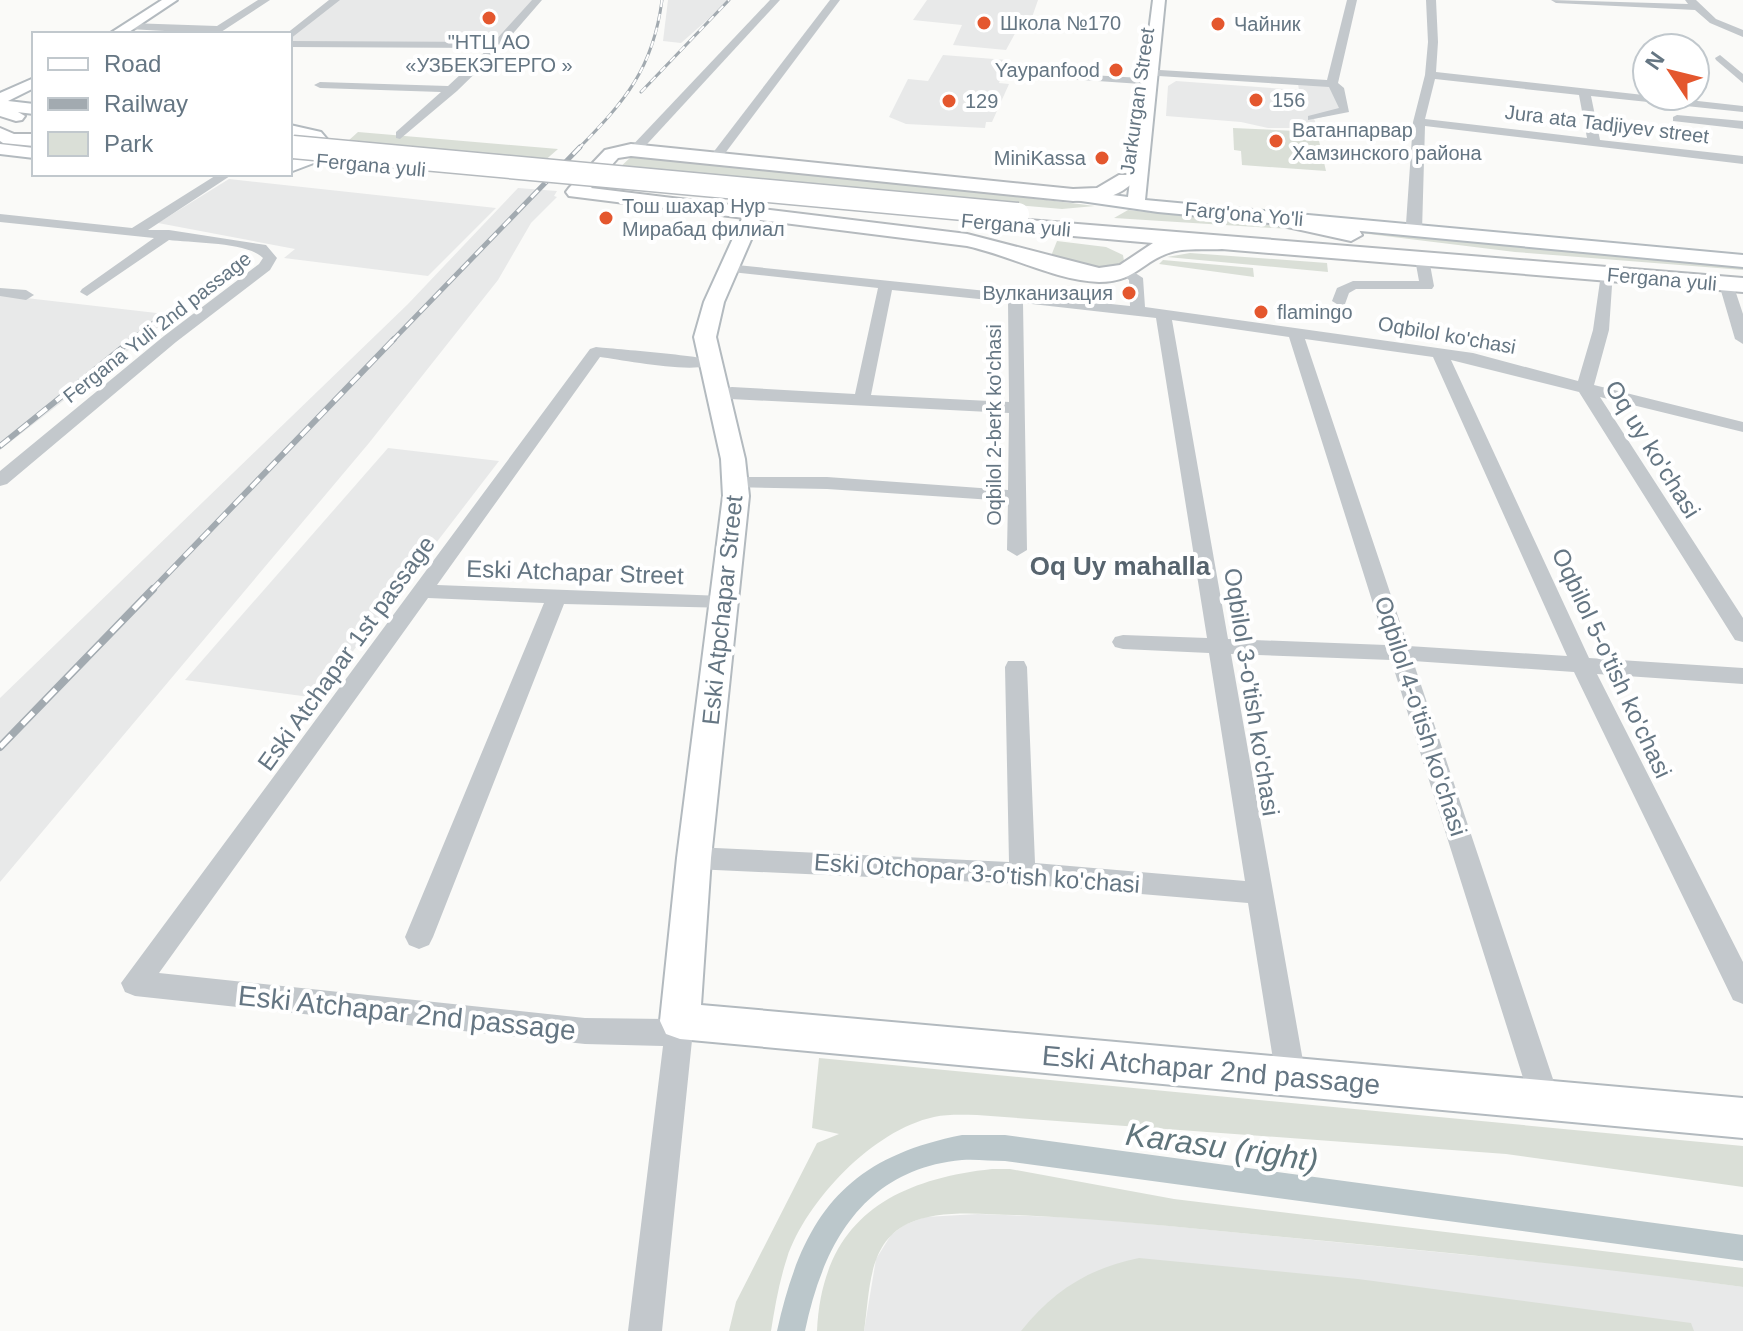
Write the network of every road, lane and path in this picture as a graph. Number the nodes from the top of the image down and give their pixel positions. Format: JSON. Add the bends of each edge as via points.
{"nodes":[{"id":1,"x":171,"y":0,"type":"edge"},
{"id":2,"x":265,"y":0,"type":"edge"},
{"id":3,"x":335,"y":0,"type":"edge"},
{"id":4,"x":537,"y":0,"type":"edge"},
{"id":5,"x":775,"y":0,"type":"edge"},
{"id":6,"x":835,"y":0,"type":"edge"},
{"id":7,"x":1151,"y":0,"type":"edge"},
{"id":8,"x":1159,"y":0,"type":"edge"},
{"id":9,"x":1352,"y":0,"type":"edge"},
{"id":10,"x":1431,"y":0,"type":"edge"},
{"id":11,"x":1556,"y":0,"type":"edge"},
{"id":12,"x":1604,"y":1,"type":"edge"},
{"id":13,"x":1694,"y":4,"type":"edge"},
{"id":14,"x":129,"y":26,"type":"junction"},
{"id":15,"x":119,"y":32,"type":"edge"},
{"id":16,"x":214,"y":32,"type":"edge"},
{"id":17,"x":292,"y":34,"type":"edge"},
{"id":18,"x":1743,"y":34,"type":"edge"},
{"id":19,"x":292,"y":44,"type":"edge"},
{"id":20,"x":495,"y":45,"type":"junction"},
{"id":21,"x":1743,"y":58,"type":"edge"},
{"id":22,"x":1145,"y":75,"type":"junction"},
{"id":23,"x":1430,"y":75,"type":"junction"},
{"id":24,"x":1058,"y":76,"type":"dead end"},
{"id":25,"x":1743,"y":80,"type":"edge"},
{"id":26,"x":1332,"y":84,"type":"junction"},
{"id":27,"x":320,"y":85,"type":"dead end"},
{"id":28,"x":32,"y":86,"type":"edge"},
{"id":29,"x":453,"y":89,"type":"junction"},
{"id":30,"x":1584,"y":91,"type":"junction"},
{"id":31,"x":9,"y":107,"type":"edge"},
{"id":32,"x":1743,"y":109,"type":"edge"},
{"id":33,"x":1312,"y":118,"type":"dead end"},
{"id":34,"x":1677,"y":119,"type":"dead end"},
{"id":35,"x":1419,"y":122,"type":"junction"},
{"id":36,"x":32,"y":123,"type":"edge"},
{"id":37,"x":1743,"y":125,"type":"edge"},
{"id":38,"x":292,"y":130,"type":"edge"},
{"id":39,"x":0,"y":132,"type":"edge"},
{"id":40,"x":32,"y":134,"type":"edge"},
{"id":41,"x":400,"y":135,"type":"dead end"},
{"id":42,"x":32,"y":140,"type":"edge"},
{"id":43,"x":1594,"y":142,"type":"junction"},
{"id":44,"x":292,"y":147,"type":"edge"},
{"id":45,"x":0,"y":150,"type":"edge"},
{"id":46,"x":639,"y":151,"type":"junction"},
{"id":47,"x":32,"y":154,"type":"edge"},
{"id":48,"x":292,"y":157,"type":"edge"},
{"id":49,"x":716,"y":157,"type":"junction"},
{"id":50,"x":1743,"y":160,"type":"edge"},
{"id":51,"x":292,"y":166,"type":"edge"},
{"id":52,"x":224,"y":176,"type":"edge"},
{"id":53,"x":909,"y":177,"type":"junction"},
{"id":54,"x":1129,"y":197,"type":"junction"},
{"id":55,"x":754,"y":212,"type":"junction"},
{"id":56,"x":0,"y":218,"type":"edge"},
{"id":57,"x":1271,"y":218,"type":"junction"},
{"id":58,"x":1017,"y":219,"type":"junction"},
{"id":59,"x":1077,"y":225,"type":"junction"},
{"id":60,"x":1306,"y":225,"type":"junction"},
{"id":61,"x":1415,"y":231,"type":"junction"},
{"id":62,"x":135,"y":232,"type":"junction"},
{"id":63,"x":169,"y":234,"type":"junction"},
{"id":64,"x":1222,"y":242,"type":"junction"},
{"id":65,"x":1518,"y":257,"type":"junction"},
{"id":66,"x":1422,"y":259,"type":"junction"},
{"id":67,"x":1743,"y":261,"type":"edge"},
{"id":68,"x":727,"y":268,"type":"junction"},
{"id":69,"x":1126,"y":271,"type":"junction"},
{"id":70,"x":1608,"y":274,"type":"junction"},
{"id":71,"x":1737,"y":281,"type":"edge"},
{"id":72,"x":886,"y":285,"type":"junction"},
{"id":73,"x":0,"y":292,"type":"edge"},
{"id":74,"x":87,"y":292,"type":"dead end"},
{"id":75,"x":26,"y":295,"type":"dead end"},
{"id":76,"x":1015,"y":299,"type":"junction"},
{"id":77,"x":1340,"y":301,"type":"dead end"},
{"id":78,"x":1138,"y":311,"type":"junction"},
{"id":79,"x":1163,"y":314,"type":"junction"},
{"id":80,"x":1295,"y":332,"type":"junction"},
{"id":81,"x":1743,"y":339,"type":"edge"},
{"id":82,"x":1440,"y":354,"type":"junction"},
{"id":83,"x":709,"y":362,"type":"junction"},
{"id":84,"x":1585,"y":387,"type":"junction"},
{"id":85,"x":717,"y":394,"type":"junction"},
{"id":86,"x":862,"y":399,"type":"junction"},
{"id":87,"x":1018,"y":408,"type":"junction"},
{"id":88,"x":1743,"y":427,"type":"edge"},
{"id":89,"x":0,"y":480,"type":"edge"},
{"id":90,"x":736,"y":483,"type":"junction"},
{"id":91,"x":1017,"y":496,"type":"junction"},
{"id":92,"x":1017,"y":550,"type":"dead end"},
{"id":93,"x":424,"y":591,"type":"junction"},
{"id":94,"x":556,"y":598,"type":"junction"},
{"id":95,"x":723,"y":603,"type":"junction"},
{"id":96,"x":1743,"y":635,"type":"edge"},
{"id":97,"x":1123,"y":642,"type":"dead end"},
{"id":98,"x":1218,"y":645,"type":"junction"},
{"id":99,"x":1401,"y":653,"type":"junction"},
{"id":100,"x":1581,"y":664,"type":"junction"},
{"id":101,"x":1016,"y":667,"type":"dead end"},
{"id":102,"x":1743,"y":676,"type":"edge"},
{"id":103,"x":694,"y":858,"type":"junction"},
{"id":104,"x":1022,"y":873,"type":"junction"},
{"id":105,"x":1259,"y":893,"type":"junction"},
{"id":106,"x":419,"y":937,"type":"dead end"},
{"id":107,"x":135,"y":983,"type":"joint"},
{"id":108,"x":1743,"y":991,"type":"edge"},
{"id":109,"x":679,"y":1027,"type":"junction"},
{"id":110,"x":1291,"y":1078,"type":"junction"},
{"id":111,"x":1545,"y":1100,"type":"junction"},
{"id":112,"x":1743,"y":1118,"type":"edge"},
{"id":113,"x":645,"y":1331,"type":"edge"}],
"edges":[{"from":1,"to":14,"type":"street"},
{"from":2,"to":16,"type":"street"},
{"from":3,"to":17,"type":"street"},
{"from":4,"to":20,"type":"street"},
{"from":5,"to":46,"type":"street"},
{"from":6,"to":49,"type":"street"},
{"from":7,"to":22,"type":"street","name":"Jarkurgan Street"},
{"from":8,"to":22,"type":"street","name":"Jarkurgan Street"},
{"from":9,"to":26,"type":"street"},
{"from":10,"to":23,"type":"street"},
{"from":11,"to":12,"type":"street"},
{"from":12,"to":13,"type":"street"},
{"from":13,"to":18,"type":"street","via":[[1713,21]]},
{"from":14,"to":15,"type":"street"},
{"from":14,"to":16,"type":"street"},
{"from":19,"to":20,"type":"street"},
{"from":20,"to":29,"type":"street"},
{"from":21,"to":25,"type":"street","via":[[1720,58]]},
{"from":22,"to":24,"type":"street"},
{"from":22,"to":26,"type":"street"},
{"from":22,"to":54,"type":"street","name":"Jarkurgan Street"},
{"from":23,"to":30,"type":"street","name":"Jura аta Tadjiyev street"},
{"from":23,"to":35,"type":"street"},
{"from":26,"to":33,"type":"street","via":[[1345,110]]},
{"from":27,"to":29,"type":"street"},
{"from":28,"to":31,"type":"street"},
{"from":29,"to":41,"type":"street"},
{"from":30,"to":32,"type":"street","name":"Jura аta Tadjiyev street","via":[[1640,92]]},
{"from":30,"to":43,"type":"street"},
{"from":31,"to":36,"type":"main road"},
{"from":34,"to":37,"type":"street"},
{"from":35,"to":43,"type":"street","name":"Jura аta Tadjiyev street"},
{"from":35,"to":61,"type":"street"},
{"from":38,"to":51,"type":"street","via":[[324,142],[318,154]]},
{"from":39,"to":40,"type":"main road"},
{"from":39,"to":42,"type":"main road","via":[[10,139]]},
{"from":43,"to":50,"type":"street","name":"Jura аta Tadjiyev street"},
{"from":44,"to":58,"type":"main road","name":"Fergana yuli","bridge":true},
{"from":45,"to":47,"type":"street"},
{"from":46,"to":49,"type":"main road"},
{"from":46,"to":55,"type":"main road","via":[[621,157],[591,192],[597,197]]},
{"from":48,"to":58,"type":"main road","name":"Fergana yuli"},
{"from":49,"to":53,"type":"main road"},
{"from":52,"to":62,"type":"street"},
{"from":53,"to":54,"type":"main road"},
{"from":53,"to":54,"type":"main road"},
{"from":54,"to":57,"type":"street","name":"Farg'ona Yo'li","via":[[1169,207]]},
{"from":54,"to":59,"type":"main road"},
{"from":54,"to":60,"type":"street","name":"Farg'ona Yo'li"},
{"from":55,"to":68,"type":"street","name":"Eski Atpchapar Street"},
{"from":55,"to":69,"type":"main road","via":[[976,241],[1091,274]]},
{"from":56,"to":62,"type":"street","name":"Fergana Yuli 2nd passage"},
{"from":57,"to":60,"type":"main road"},
{"from":57,"to":61,"type":"street","name":"Farg'ona Yo'li"},
{"from":58,"to":59,"type":"main road","name":"Fergana yuli"},
{"from":59,"to":64,"type":"main road","name":"Fergana yuli"},
{"from":59,"to":65,"type":"main road","name":"Fergana yuli"},
{"from":59,"to":69,"type":"main road","via":[[1128,248],[1132,261]]},
{"from":60,"to":61,"type":"street","name":"Farg'ona Yo'li"},
{"from":60,"to":65,"type":"main road"},
{"from":61,"to":67,"type":"street","name":"Farg'ona Yo'li"},
{"from":62,"to":63,"type":"street","name":"Fergana Yuli 2nd passage"},
{"from":63,"to":74,"type":"street"},
{"from":63,"to":89,"type":"street","name":"Fergana Yuli 2nd passage","via":[[256,246],[268,252],[270,261]]},
{"from":64,"to":66,"type":"main road","name":"Fergana yuli"},
{"from":64,"to":69,"type":"main road","via":[[1161,247]]},
{"from":65,"to":71,"type":"main road","name":"Fergana yuli"},
{"from":66,"to":70,"type":"main road","name":"Fergana yuli"},
{"from":66,"to":77,"type":"street","via":[[1427,286],[1349,286]]},
{"from":68,"to":72,"type":"street","name":"Oqbilol ko'chasi"},
{"from":68,"to":83,"type":"street","name":"Eski Atpchapar Street","via":[[706,325]]},
{"from":69,"to":78,"type":"street","via":[[1136,278]]},
{"from":70,"to":71,"type":"main road","name":"Fergana yuli"},
{"from":70,"to":84,"type":"street","name":"Oq uy ko'chasi","via":[[1601,330]]},
{"from":71,"to":81,"type":"street"},
{"from":72,"to":76,"type":"street","name":"Oqbilol ko'chasi"},
{"from":72,"to":86,"type":"street"},
{"from":73,"to":75,"type":"street"},
{"from":76,"to":78,"type":"street","name":"Oqbilol ko'chasi"},
{"from":76,"to":87,"type":"street","name":"Oqbilol 2-berk ko'chasi"},
{"from":78,"to":79,"type":"street","name":"Oqbilol ko'chasi"},
{"from":79,"to":80,"type":"street","name":"Oqbilol ko'chasi"},
{"from":79,"to":98,"type":"street","name":"Oqbilol 3-o'tish ko'chasi"},
{"from":80,"to":82,"type":"street","name":"Oqbilol ko'chasi"},
{"from":80,"to":99,"type":"street","name":"Oqbilol 4-o'tish ko'chasi"},
{"from":82,"to":84,"type":"street","name":"Oqbilol ko'chasi"},
{"from":82,"to":100,"type":"street","name":"Oqbilol 5-o'tish ko'chasi"},
{"from":83,"to":85,"type":"street","name":"Eski Atpchapar Street"},
{"from":83,"to":93,"type":"street","name":"Eski Atchapar 1st passage","via":[[596,352]]},
{"from":84,"to":88,"type":"street","name":"Oqbilol ko'chasi"},
{"from":84,"to":96,"type":"street","name":"Oq uy ko'chasi"},
{"from":85,"to":86,"type":"street"},
{"from":85,"to":90,"type":"street","name":"Eski Atpchapar Street"},
{"from":86,"to":87,"type":"street"},
{"from":87,"to":91,"type":"street","name":"Oqbilol 2-berk ko'chasi"},
{"from":90,"to":91,"type":"street","via":[[827,483]]},
{"from":90,"to":95,"type":"street","name":"Eski Atpchapar Street"},
{"from":91,"to":92,"type":"street","name":"Oqbilol 2-berk ko'chasi"},
{"from":93,"to":94,"type":"street","name":"Eski Atchapar Street"},
{"from":93,"to":107,"type":"street","name":"Eski Atchapar 1st passage"},
{"from":94,"to":95,"type":"street","name":"Eski Atchapar Street"},
{"from":94,"to":106,"type":"street"},
{"from":95,"to":103,"type":"street","name":"Eski Atpchapar Street"},
{"from":97,"to":98,"type":"street"},
{"from":98,"to":99,"type":"street"},
{"from":98,"to":105,"type":"street","name":"Oqbilol 3-o'tish ko'chasi"},
{"from":99,"to":100,"type":"street"},
{"from":99,"to":111,"type":"street","name":"Oqbilol 4-o'tish ko'chasi"},
{"from":100,"to":102,"type":"street"},
{"from":100,"to":108,"type":"street","name":"Oqbilol 5-o'tish ko'chasi"},
{"from":101,"to":104,"type":"street"},
{"from":103,"to":104,"type":"street","name":"Eski Otchopar 3-o'tish ko'chasi"},
{"from":103,"to":109,"type":"street","name":"Eski Atpchapar Street"},
{"from":104,"to":105,"type":"street","name":"Eski Otchopar 3-o'tish ko'chasi"},
{"from":105,"to":110,"type":"street","name":"Oqbilol 3-o'tish ko'chasi"},
{"from":107,"to":109,"type":"street","name":"Eski Atchapar 2nd passage","via":[[585,1031]]},
{"from":109,"to":110,"type":"street","name":"Eski Atchapar 2nd passage"},
{"from":109,"to":113,"type":"street"},
{"from":110,"to":111,"type":"street","name":"Eski Atchapar 2nd passage"},
{"from":111,"to":112,"type":"street","name":"Eski Atchapar 2nd passage"}]}
